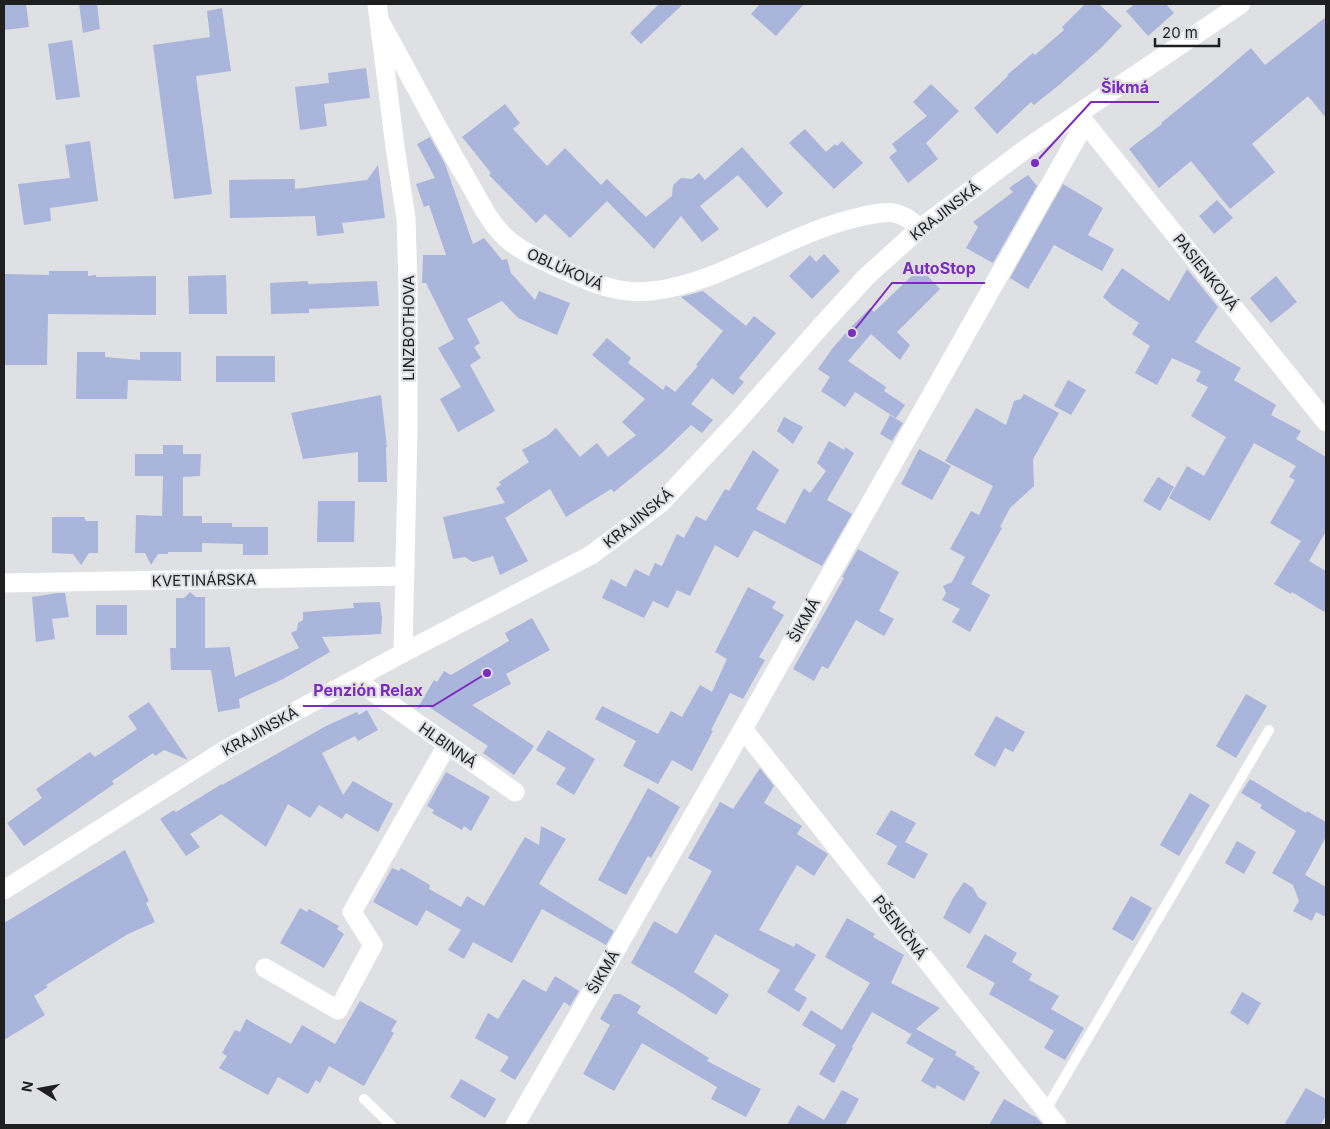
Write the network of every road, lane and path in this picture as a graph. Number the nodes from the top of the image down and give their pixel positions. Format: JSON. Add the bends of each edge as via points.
{"nodes":[{"id":1,"x":1241,"y":4,"type":"edge"},
{"id":2,"x":379,"y":13,"type":"edge"},
{"id":3,"x":1082,"y":118,"type":"junction"},
{"id":4,"x":919,"y":229,"type":"junction"},
{"id":5,"x":1326,"y":422,"type":"edge"},
{"id":6,"x":405,"y":576,"type":"junction"},
{"id":7,"x":4,"y":583,"type":"edge"},
{"id":8,"x":403,"y":653,"type":"junction"},
{"id":9,"x":356,"y":680,"type":"junction"},
{"id":10,"x":743,"y":729,"type":"junction"},
{"id":11,"x":1269,"y":730,"type":"dead end"},
{"id":12,"x":447,"y":745,"type":"junction"},
{"id":13,"x":515,"y":792,"type":"dead end"},
{"id":14,"x":4,"y":890,"type":"edge"},
{"id":15,"x":265,"y":968,"type":"dead end"},
{"id":16,"x":364,"y":1099,"type":"dead end"},
{"id":17,"x":1051,"y":1118,"type":"edge"},
{"id":18,"x":391,"y":1125,"type":"edge"},
{"id":19,"x":514,"y":1125,"type":"edge"}],
"edges":[{"from":1,"to":3,"type":"street","name":"KRAJINSKÁ"},
{"from":2,"to":4,"type":"street","name":"OBLÚKOVÁ","via":[[449,149],[496,228],[515,246],[595,285],[640,292],[673,288],[726,270],[816,230],[872,214],[897,214],[911,219]]},
{"from":2,"to":6,"type":"street","name":"LINZBOTHOVA","via":[[406,218]]},
{"from":3,"to":4,"type":"street","name":"KRAJINSKÁ","via":[[1027,148]]},
{"from":3,"to":5,"type":"street","name":"PASIENKOVÁ"},
{"from":3,"to":10,"type":"street","name":"ŠIKMÁ"},
{"from":4,"to":8,"type":"street","name":"KRAJINSKÁ","via":[[860,284],[661,503],[591,555]]},
{"from":6,"to":7,"type":"street","name":"KVETINÁRSKA"},
{"from":6,"to":8,"type":"street","name":"LINZBOTHOVA"},
{"from":8,"to":9,"type":"street","name":"KRAJINSKÁ"},
{"from":9,"to":12,"type":"street","name":"HLBINNÁ"},
{"from":9,"to":14,"type":"street","name":"KRAJINSKÁ","via":[[228,748]]},
{"from":10,"to":17,"type":"street","name":"PŠENIČNÁ"},
{"from":10,"to":19,"type":"street","name":"ŠIKMÁ"},
{"from":11,"to":17,"type":"lane"},
{"from":12,"to":13,"type":"street","name":"HLBINNÁ"},
{"from":12,"to":15,"type":"street","via":[[352,912],[373,945],[338,1010]]},
{"from":16,"to":18,"type":"lane"}]}
